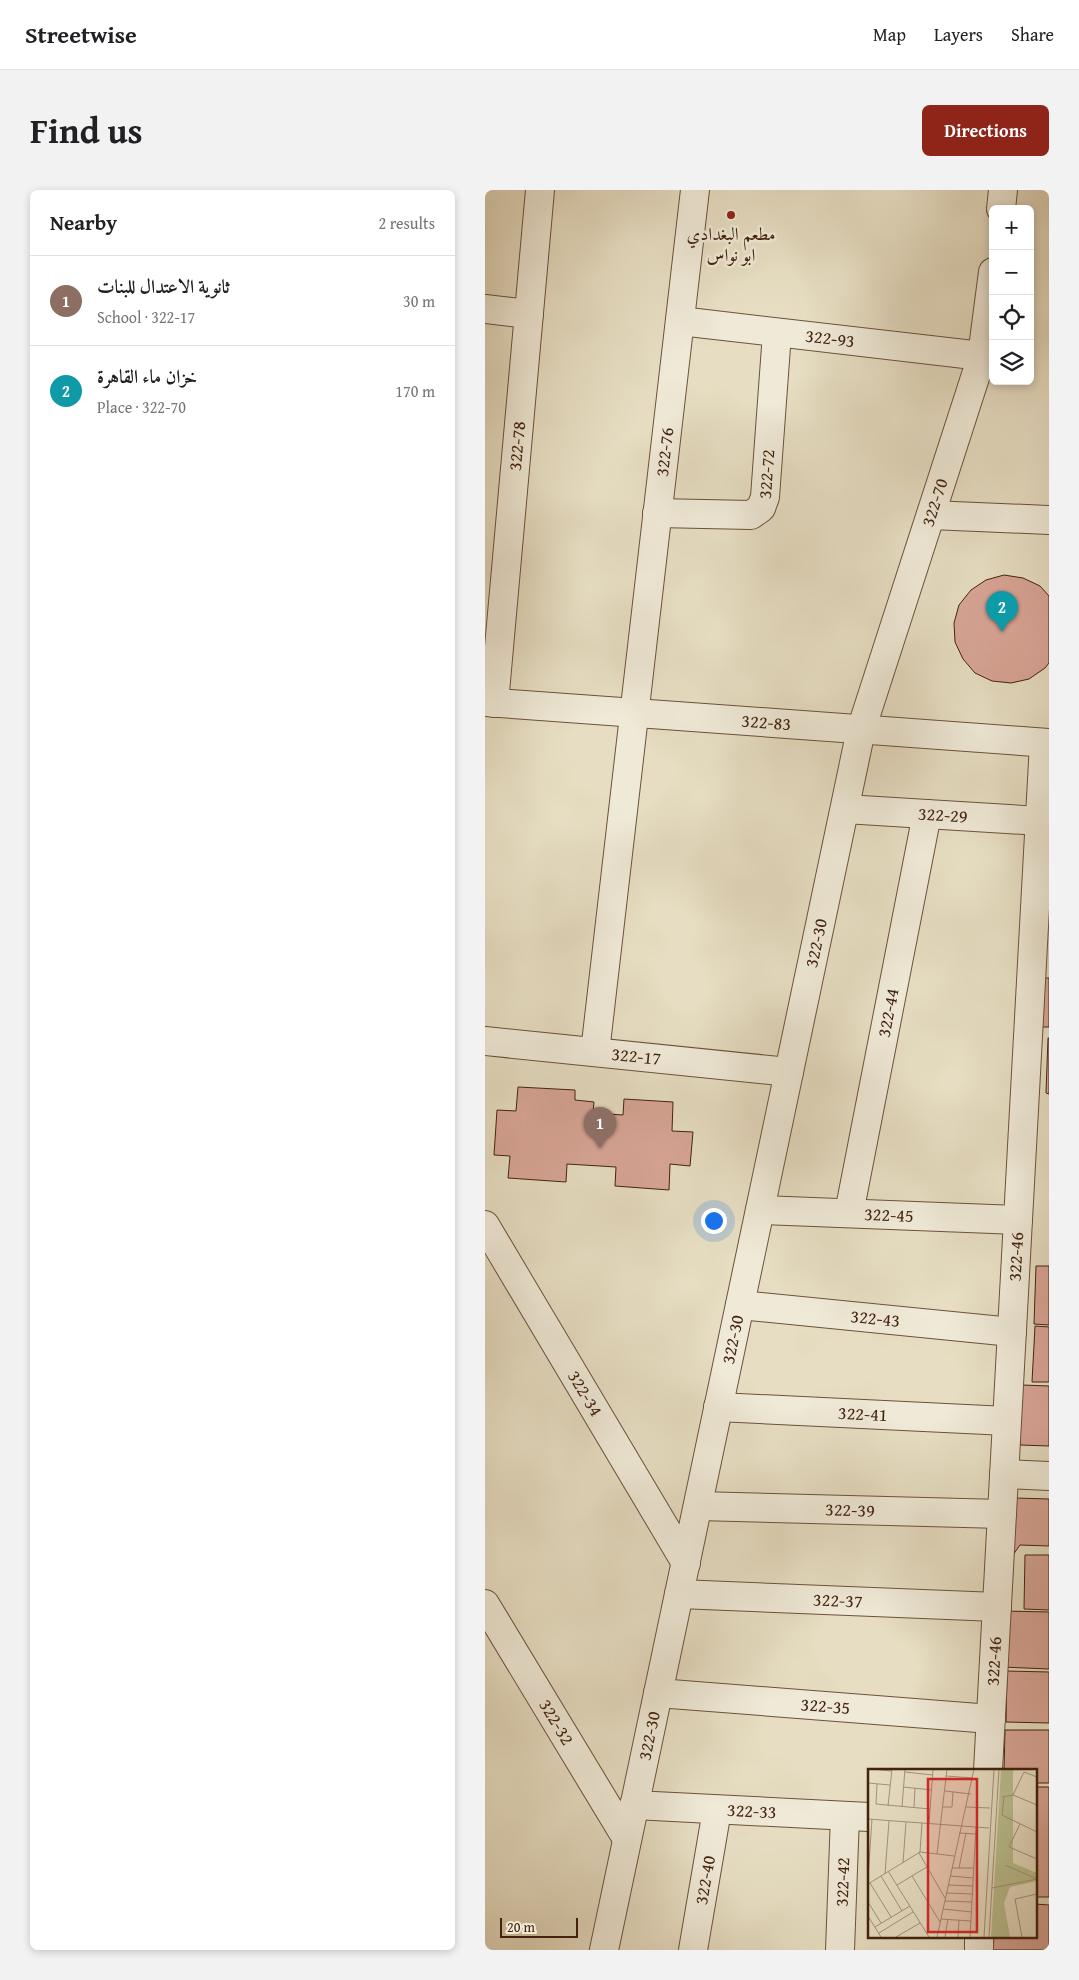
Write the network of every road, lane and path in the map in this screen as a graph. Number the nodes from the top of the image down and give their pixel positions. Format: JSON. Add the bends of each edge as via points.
{"nodes":[{"id":1,"x":540,"y":190,"type":"edge"},
{"id":2,"x":695,"y":190,"type":"edge"},
{"id":3,"x":1003,"y":190,"type":"edge"},
{"id":4,"x":1001,"y":205,"type":"edge"},
{"id":5,"x":990,"y":295,"type":"edge"},
{"id":6,"x":485,"y":310,"type":"edge"},
{"id":7,"x":529,"y":314,"type":"junction"},
{"id":8,"x":679,"y":322,"type":"junction"},
{"id":9,"x":777,"y":333,"type":"junction"},
{"id":10,"x":982,"y":356,"type":"junction"},
{"id":11,"x":657,"y":513,"type":"junction"},
{"id":12,"x":931,"y":515,"type":"junction"},
{"id":13,"x":1049,"y":520,"type":"edge"},
{"id":14,"x":497,"y":538,"type":"edge"},
{"id":15,"x":489,"y":703,"type":"edge"},
{"id":16,"x":634,"y":713,"type":"junction"},
{"id":17,"x":861,"y":730,"type":"junction"},
{"id":18,"x":1047,"y":743,"type":"edge"},
{"id":19,"x":845,"y":809,"type":"junction"},
{"id":20,"x":927,"y":814,"type":"junction"},
{"id":21,"x":1040,"y":821,"type":"junction"},
{"id":22,"x":485,"y":1041,"type":"edge"},
{"id":23,"x":595,"y":1052,"type":"junction"},
{"id":24,"x":789,"y":1072,"type":"junction"},
{"id":25,"x":760,"y":1210,"type":"junction"},
{"id":26,"x":849,"y":1214,"type":"junction"},
{"id":27,"x":1018,"y":1220,"type":"junction"},
{"id":28,"x":485,"y":1226,"type":"edge"},
{"id":29,"x":740,"y":1305,"type":"junction"},
{"id":30,"x":1012,"y":1332,"type":"junction"},
{"id":31,"x":718,"y":1407,"type":"junction"},
{"id":32,"x":1007,"y":1421,"type":"junction"},
{"id":33,"x":1004,"y":1474,"type":"junction"},
{"id":34,"x":1049,"y":1476,"type":"edge"},
{"id":35,"x":698,"y":1506,"type":"junction"},
{"id":36,"x":1002,"y":1514,"type":"junction"},
{"id":37,"x":686,"y":1562,"type":"junction"},
{"id":38,"x":679,"y":1594,"type":"junction"},
{"id":39,"x":485,"y":1604,"type":"edge"},
{"id":40,"x":997,"y":1607,"type":"junction"},
{"id":41,"x":658,"y":1692,"type":"junction"},
{"id":42,"x":991,"y":1719,"type":"junction"},
{"id":43,"x":988,"y":1769,"type":"edge"},
{"id":44,"x":634,"y":1805,"type":"junction"},
{"id":45,"x":717,"y":1810,"type":"junction"},
{"id":46,"x":857,"y":1817,"type":"edge"},
{"id":47,"x":627,"y":1838,"type":"junction"},
{"id":48,"x":604,"y":1950,"type":"edge"},
{"id":49,"x":693,"y":1950,"type":"edge"},
{"id":50,"x":840,"y":1950,"type":"edge"}],
"edges":[{"from":1,"to":7,"type":"street","name":"322-78"},
{"from":2,"to":8,"type":"street","name":"322-76"},
{"from":3,"to":4,"type":"street"},
{"from":5,"to":10,"type":"street","name":"322-70"},
{"from":6,"to":7,"type":"street"},
{"from":7,"to":14,"type":"street","name":"322-78"},
{"from":8,"to":9,"type":"street","name":"322-93"},
{"from":8,"to":11,"type":"street","name":"322-76"},
{"from":9,"to":10,"type":"street","name":"322-93"},
{"from":9,"to":11,"type":"street","name":"322-72","via":[[765,497],[761,508],[751,514]]},
{"from":10,"to":12,"type":"street","name":"322-70"},
{"from":11,"to":16,"type":"street","name":"322-76"},
{"from":12,"to":13,"type":"street"},
{"from":12,"to":17,"type":"street","name":"322-70"},
{"from":14,"to":15,"type":"street","name":"322-78"},
{"from":15,"to":16,"type":"street","name":"322-83"},
{"from":16,"to":17,"type":"street","name":"322-83"},
{"from":16,"to":23,"type":"street","name":"322-76"},
{"from":17,"to":18,"type":"street","name":"322-83"},
{"from":17,"to":19,"type":"street","name":"322-30"},
{"from":18,"to":21,"type":"street","name":"322-46"},
{"from":19,"to":20,"type":"street","name":"322-29"},
{"from":19,"to":24,"type":"street","name":"322-30"},
{"from":20,"to":21,"type":"street","name":"322-29"},
{"from":20,"to":26,"type":"street","name":"322-44"},
{"from":21,"to":27,"type":"street","name":"322-46"},
{"from":22,"to":23,"type":"street","name":"322-17"},
{"from":23,"to":24,"type":"street","name":"322-17"},
{"from":24,"to":25,"type":"street","name":"322-30"},
{"from":25,"to":26,"type":"street","name":"322-45"},
{"from":25,"to":29,"type":"street","name":"322-30"},
{"from":26,"to":27,"type":"street","name":"322-45"},
{"from":27,"to":30,"type":"street","name":"322-46"},
{"from":28,"to":37,"type":"street","name":"322-34"},
{"from":29,"to":30,"type":"street","name":"322-43"},
{"from":29,"to":31,"type":"street","name":"322-30"},
{"from":30,"to":32,"type":"street","name":"322-46"},
{"from":31,"to":32,"type":"street","name":"322-41"},
{"from":31,"to":35,"type":"street","name":"322-30"},
{"from":32,"to":33,"type":"street","name":"322-46"},
{"from":33,"to":34,"type":"street"},
{"from":33,"to":36,"type":"street","name":"322-46"},
{"from":35,"to":36,"type":"street","name":"322-39"},
{"from":35,"to":37,"type":"street","name":"322-30"},
{"from":36,"to":40,"type":"street","name":"322-46"},
{"from":37,"to":38,"type":"street","name":"322-30"},
{"from":38,"to":40,"type":"street","name":"322-37"},
{"from":38,"to":41,"type":"street","name":"322-30"},
{"from":39,"to":47,"type":"street","name":"322-32"},
{"from":40,"to":42,"type":"street","name":"322-46"},
{"from":41,"to":42,"type":"street","name":"322-35"},
{"from":41,"to":44,"type":"street","name":"322-30"},
{"from":42,"to":43,"type":"street","name":"322-46"},
{"from":44,"to":45,"type":"street","name":"322-33"},
{"from":44,"to":47,"type":"street","name":"322-30"},
{"from":45,"to":46,"type":"street","name":"322-33"},
{"from":45,"to":49,"type":"street","name":"322-40"},
{"from":46,"to":50,"type":"street","name":"322-42"},
{"from":47,"to":48,"type":"street","name":"322-30"}]}
